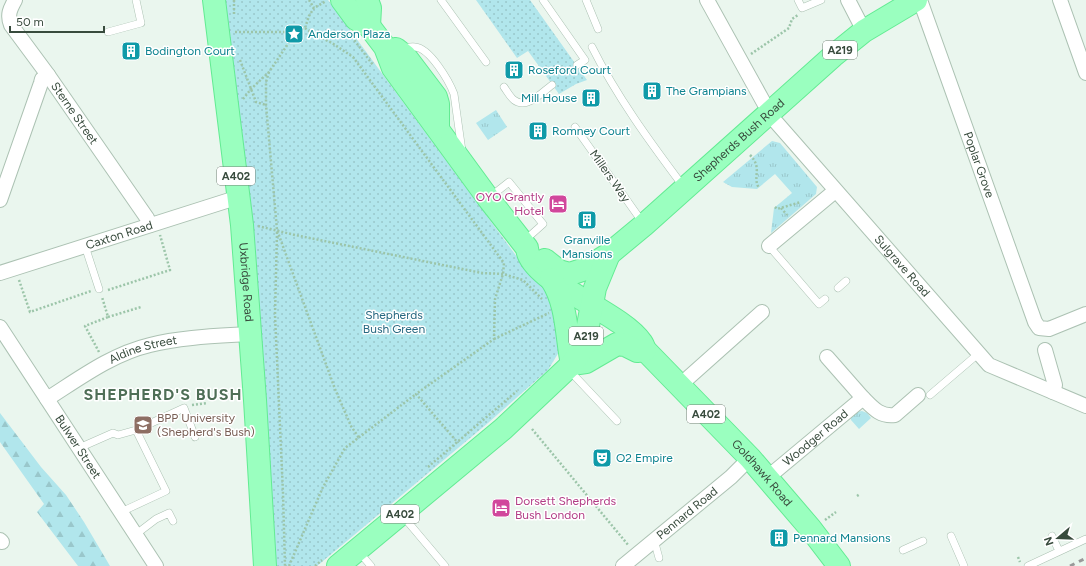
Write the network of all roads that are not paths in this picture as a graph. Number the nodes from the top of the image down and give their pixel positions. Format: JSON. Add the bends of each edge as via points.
{"nodes":[{"id":1,"x":15,"y":0,"type":"edge"},
{"id":2,"x":136,"y":0,"type":"edge"},
{"id":3,"x":214,"y":0,"type":"edge"},
{"id":4,"x":334,"y":0,"type":"edge"},
{"id":5,"x":367,"y":0,"type":"edge"},
{"id":6,"x":441,"y":0,"type":"edge"},
{"id":7,"x":543,"y":0,"type":"edge"},
{"id":8,"x":586,"y":0,"type":"edge"},
{"id":9,"x":707,"y":0,"type":"edge"},
{"id":10,"x":798,"y":0,"type":"edge"},
{"id":11,"x":821,"y":0,"type":"edge"},
{"id":12,"x":848,"y":0,"type":"edge"},
{"id":13,"x":916,"y":0,"type":"edge"},
{"id":14,"x":920,"y":0,"type":"edge"},
{"id":15,"x":1060,"y":0,"type":"edge"},
{"id":16,"x":369,"y":26,"type":"junction"},
{"id":17,"x":598,"y":29,"type":"dead end"},
{"id":18,"x":864,"y":31,"type":"junction"},
{"id":19,"x":108,"y":32,"type":"dead end"},
{"id":20,"x":592,"y":47,"type":"dead end"},
{"id":21,"x":390,"y":48,"type":"junction"},
{"id":22,"x":486,"y":62,"type":"dead end"},
{"id":23,"x":577,"y":65,"type":"dead end"},
{"id":24,"x":1086,"y":73,"type":"edge"},
{"id":25,"x":48,"y":74,"type":"junction"},
{"id":26,"x":552,"y":85,"type":"dead end"},
{"id":27,"x":504,"y":87,"type":"dead end"},
{"id":28,"x":770,"y":113,"type":"junction"},
{"id":29,"x":575,"y":127,"type":"dead end"},
{"id":30,"x":465,"y":165,"type":"junction"},
{"id":31,"x":685,"y":188,"type":"junction"},
{"id":32,"x":835,"y":191,"type":"junction"},
{"id":33,"x":239,"y":197,"type":"junction"},
{"id":34,"x":0,"y":200,"type":"edge"},
{"id":35,"x":150,"y":225,"type":"junction"},
{"id":36,"x":644,"y":225,"type":"junction"},
{"id":37,"x":84,"y":246,"type":"junction"},
{"id":38,"x":525,"y":246,"type":"junction"},
{"id":39,"x":769,"y":246,"type":"joint"},
{"id":40,"x":609,"y":254,"type":"junction"},
{"id":41,"x":0,"y":273,"type":"edge"},
{"id":42,"x":552,"y":279,"type":"junction"},
{"id":43,"x":846,"y":281,"type":"dead end"},
{"id":44,"x":838,"y":288,"type":"dead end"},
{"id":45,"x":100,"y":291,"type":"road end"},
{"id":46,"x":825,"y":299,"type":"dead end"},
{"id":47,"x":592,"y":304,"type":"junction"},
{"id":48,"x":762,"y":312,"type":"dead end"},
{"id":49,"x":1086,"y":314,"type":"edge"},
{"id":50,"x":0,"y":328,"type":"edge"},
{"id":51,"x":250,"y":334,"type":"junction"},
{"id":52,"x":645,"y":350,"type":"junction"},
{"id":53,"x":1045,"y":350,"type":"dead end"},
{"id":54,"x":978,"y":354,"type":"junction"},
{"id":55,"x":827,"y":357,"type":"dead end"},
{"id":56,"x":570,"y":366,"type":"junction"},
{"id":57,"x":679,"y":386,"type":"junction"},
{"id":58,"x":1053,"y":392,"type":"junction"},
{"id":59,"x":924,"y":395,"type":"joint"},
{"id":60,"x":48,"y":398,"type":"junction"},
{"id":61,"x":863,"y":398,"type":"junction"},
{"id":62,"x":1086,"y":406,"type":"edge"},
{"id":63,"x":617,"y":421,"type":"dead end"},
{"id":64,"x":136,"y":430,"type":"junction"},
{"id":65,"x":195,"y":437,"type":"dead end"},
{"id":66,"x":79,"y":448,"type":"junction"},
{"id":67,"x":750,"y":458,"type":"junction"},
{"id":68,"x":767,"y":478,"type":"junction"},
{"id":69,"x":121,"y":512,"type":"junction"},
{"id":70,"x":401,"y":514,"type":"junction"},
{"id":71,"x":173,"y":521,"type":"dead end"},
{"id":72,"x":136,"y":535,"type":"junction"},
{"id":73,"x":951,"y":536,"type":"dead end"},
{"id":74,"x":1052,"y":536,"type":"dead end"},
{"id":75,"x":1086,"y":539,"type":"edge"},
{"id":76,"x":652,"y":541,"type":"junction"},
{"id":77,"x":923,"y":541,"type":"dead end"},
{"id":78,"x":903,"y":550,"type":"dead end"},
{"id":79,"x":1059,"y":551,"type":"junction"},
{"id":80,"x":364,"y":558,"type":"edge"},
{"id":81,"x":659,"y":558,"type":"dead end"},
{"id":82,"x":156,"y":566,"type":"edge"},
{"id":83,"x":270,"y":566,"type":"edge"},
{"id":84,"x":338,"y":566,"type":"edge"},
{"id":85,"x":445,"y":566,"type":"edge"},
{"id":86,"x":623,"y":566,"type":"edge"},
{"id":87,"x":839,"y":566,"type":"edge"},
{"id":88,"x":964,"y":566,"type":"edge"},
{"id":89,"x":1028,"y":566,"type":"edge"}],
"edges":[{"from":1,"to":25,"type":"street","name":"Sterne Street","via":[[6,20]]},
{"from":2,"to":19,"type":"lane","via":[[141,23]]},
{"from":3,"to":33,"type":"main road","name":"Uxbridge Road","number":"A402"},
{"from":4,"to":16,"type":"main road","number":"A402","via":[[356,19]]},
{"from":5,"to":16,"type":"main road","via":[[370,8]]},
{"from":6,"to":22,"type":"lane"},
{"from":7,"to":23,"type":"lane","via":[[584,60]]},
{"from":8,"to":17,"type":"lane"},
{"from":9,"to":28,"type":"street","name":"Sulgrave Road"},
{"from":10,"to":11,"type":"lane","via":[[802,8]]},
{"from":12,"to":18,"type":"street"},
{"from":13,"to":18,"type":"main road","name":"Shepherds Bush Road","number":"A219"},
{"from":14,"to":49,"type":"street","name":"Poplar Grove","via":[[1035,322],[1039,328],[1049,328]]},
{"from":15,"to":24,"type":"street"},
{"from":16,"to":21,"type":"main road","number":"A402"},
{"from":18,"to":28,"type":"main road","name":"Shepherds Bush Road","number":"A219"},
{"from":20,"to":31,"type":"lane","via":[[626,107]]},
{"from":21,"to":30,"type":"main road","number":"A402","via":[[394,68]]},
{"from":21,"to":30,"type":"lane","via":[[416,46],[428,53],[450,86],[454,94]]},
{"from":25,"to":34,"type":"street","via":[[42,79]]},
{"from":25,"to":35,"type":"street","name":"Sterne Street"},
{"from":26,"to":27,"type":"lane","via":[[529,102],[522,104],[513,99]]},
{"from":28,"to":31,"type":"main road","name":"Shepherds Bush Road","number":"A219"},
{"from":28,"to":32,"type":"street","name":"Sulgrave Road"},
{"from":29,"to":36,"type":"lane","name":"Millers Way"},
{"from":30,"to":38,"type":"main road","number":"A402"},
{"from":31,"to":36,"type":"main road","name":"Shepherds Bush Road","number":"A219"},
{"from":32,"to":39,"type":"street"},
{"from":32,"to":54,"type":"street","name":"Sulgrave Road"},
{"from":33,"to":35,"type":"street","name":"Caxton Road"},
{"from":33,"to":51,"type":"main road","name":"Uxbridge Road","number":"A402"},
{"from":35,"to":37,"type":"street","name":"Caxton Road"},
{"from":36,"to":40,"type":"main road","name":"Shepherds Bush Road","number":"A219"},
{"from":37,"to":41,"type":"street","name":"Caxton Road"},
{"from":37,"to":45,"type":"lane"},
{"from":38,"to":40,"type":"main road","number":"A219","via":[[539,253],[566,274],[585,269]]},
{"from":38,"to":42,"type":"main road","number":"A402","via":[[531,261]]},
{"from":39,"to":46,"type":"lane","via":[[819,304]]},
{"from":40,"to":47,"type":"main road","name":"Shepherds Bush Road","number":"A219","via":[[595,288]]},
{"from":42,"to":47,"type":"main road","number":"A402"},
{"from":42,"to":56,"type":"main road","number":"A402","via":[[567,324]]},
{"from":43,"to":44,"type":"lane"},
{"from":47,"to":52,"type":"main road","name":"Goldhawk Road","number":"A402","via":[[626,326],[642,342]]},
{"from":47,"to":56,"type":"main road","number":"A219","via":[[584,347]]},
{"from":48,"to":57,"type":"street"},
{"from":50,"to":60,"type":"street","name":"Bulwer Street"},
{"from":51,"to":60,"type":"street","name":"Aldine Street","via":[[164,341],[149,345],[114,358]]},
{"from":51,"to":83,"type":"main road","name":"Uxbridge Road","number":"A402"},
{"from":52,"to":56,"type":"main road","number":"A402","via":[[638,351],[616,344],[586,362]]},
{"from":52,"to":57,"type":"main road","name":"Goldhawk Road","number":"A402"},
{"from":53,"to":58,"type":"street","via":[[1055,385]]},
{"from":54,"to":58,"type":"street","name":"Sulgrave Road","via":[[989,366]]},
{"from":54,"to":59,"type":"lane"},
{"from":55,"to":61,"type":"street"},
{"from":56,"to":63,"type":"lane"},
{"from":56,"to":70,"type":"main road","number":"A402","via":[[503,429]]},
{"from":57,"to":67,"type":"main road","name":"Goldhawk Road","number":"A402"},
{"from":58,"to":62,"type":"street","name":"Sulgrave Road"},
{"from":59,"to":61,"type":"street","via":[[891,416],[876,411]]},
{"from":60,"to":66,"type":"street","name":"Bulwer Street"},
{"from":61,"to":68,"type":"street","name":"Woodger Road"},
{"from":64,"to":65,"type":"lane","via":[[184,408]]},
{"from":64,"to":66,"type":"lane","via":[[118,435],[113,433]]},
{"from":64,"to":69,"type":"lane","via":[[166,491]]},
{"from":66,"to":69,"type":"street","name":"Bulwer Street"},
{"from":67,"to":68,"type":"main road","name":"Goldhawk Road","number":"A402"},
{"from":67,"to":76,"type":"street","name":"Pennard Road","via":[[731,477]]},
{"from":68,"to":87,"type":"main road","name":"Goldhawk Road","number":"A402"},
{"from":69,"to":72,"type":"street","name":"Bulwer Street"},
{"from":70,"to":80,"type":"main road","number":"A402"},
{"from":70,"to":85,"type":"lane"},
{"from":71,"to":72,"type":"lane","via":[[169,513],[156,519]]},
{"from":72,"to":82,"type":"street","name":"Bulwer Street"},
{"from":73,"to":88,"type":"lane"},
{"from":74,"to":79,"type":"lane"},
{"from":75,"to":79,"type":"lane"},
{"from":76,"to":81,"type":"lane"},
{"from":76,"to":86,"type":"street","name":"Pennard Road"},
{"from":77,"to":78,"type":"lane"},
{"from":79,"to":89,"type":"lane"},
{"from":80,"to":84,"type":"main road","number":"A402"}]}
